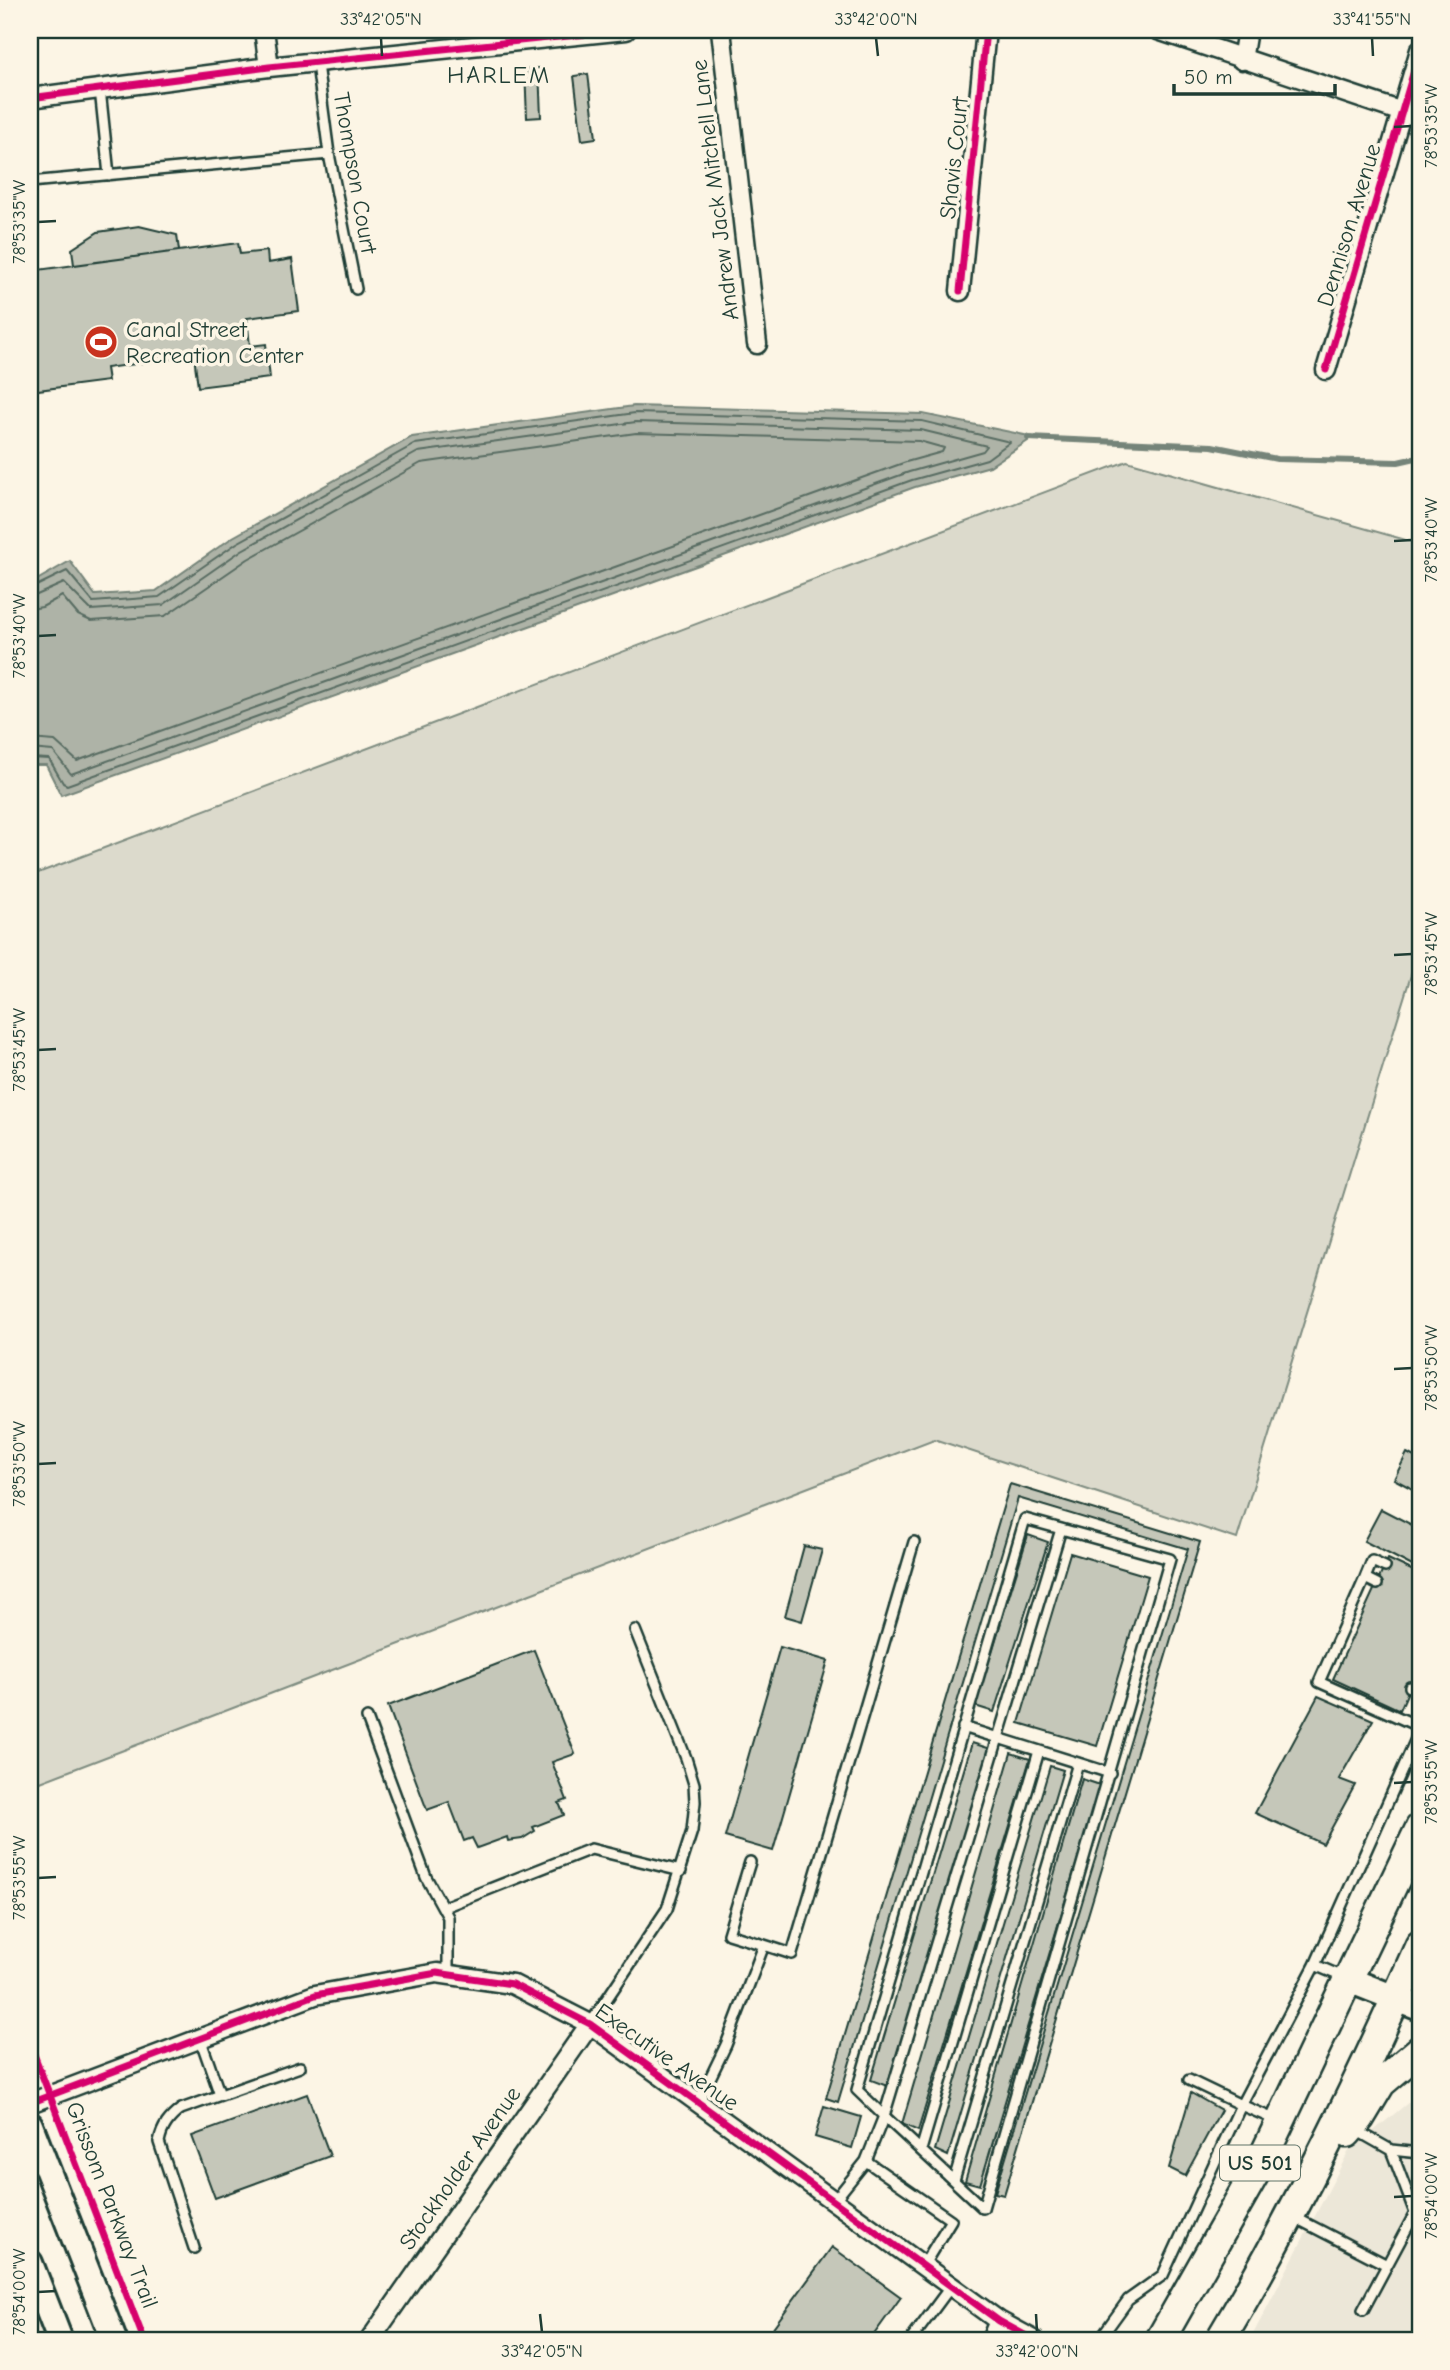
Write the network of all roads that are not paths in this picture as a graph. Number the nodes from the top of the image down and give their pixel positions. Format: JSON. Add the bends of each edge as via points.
{"nodes":[{"id":1,"x":264,"y":30,"type":"edge"},
{"id":2,"x":626,"y":30,"type":"edge"},
{"id":3,"x":721,"y":30,"type":"edge"},
{"id":4,"x":986,"y":30,"type":"edge"},
{"id":5,"x":1158,"y":30,"type":"edge"},
{"id":6,"x":1247,"y":30,"type":"edge"},
{"id":7,"x":1420,"y":50,"type":"edge"},
{"id":8,"x":1242,"y":60,"type":"junction"},
{"id":9,"x":317,"y":64,"type":"junction"},
{"id":10,"x":269,"y":67,"type":"junction"},
{"id":11,"x":100,"y":89,"type":"junction"},
{"id":12,"x":30,"y":98,"type":"edge"},
{"id":13,"x":1402,"y":113,"type":"junction"},
{"id":14,"x":1420,"y":118,"type":"edge"},
{"id":15,"x":329,"y":154,"type":"junction"},
{"id":16,"x":109,"y":174,"type":"junction"},
{"id":17,"x":30,"y":182,"type":"edge"},
{"id":18,"x":356,"y":289,"type":"dead end"},
{"id":19,"x":960,"y":290,"type":"dead end"},
{"id":20,"x":757,"y":344,"type":"dead end"},
{"id":21,"x":1326,"y":370,"type":"dead end"},
{"id":22,"x":1060,"y":1529,"type":"junction"},
{"id":23,"x":914,"y":1542,"type":"dead end"},
{"id":24,"x":1385,"y":1567,"type":"dead end"},
{"id":25,"x":1365,"y":1578,"type":"junction"},
{"id":26,"x":1377,"y":1584,"type":"dead end"},
{"id":27,"x":635,"y":1630,"type":"dead end"},
{"id":28,"x":1334,"y":1648,"type":"junction"},
{"id":29,"x":1345,"y":1654,"type":"dead end"},
{"id":30,"x":1410,"y":1687,"type":"dead end"},
{"id":31,"x":1420,"y":1692,"type":"edge"},
{"id":32,"x":367,"y":1718,"type":"dead end"},
{"id":33,"x":964,"y":1727,"type":"junction"},
{"id":34,"x":1420,"y":1728,"type":"edge"},
{"id":35,"x":999,"y":1738,"type":"junction"},
{"id":36,"x":1416,"y":1750,"type":"edge"},
{"id":37,"x":1039,"y":1751,"type":"junction"},
{"id":38,"x":1078,"y":1763,"type":"junction"},
{"id":39,"x":1110,"y":1773,"type":"junction"},
{"id":40,"x":1420,"y":1828,"type":"edge"},
{"id":41,"x":750,"y":1862,"type":"dead end"},
{"id":42,"x":681,"y":1871,"type":"junction"},
{"id":43,"x":444,"y":1907,"type":"junction"},
{"id":44,"x":1420,"y":1944,"type":"edge"},
{"id":45,"x":764,"y":1945,"type":"junction"},
{"id":46,"x":1315,"y":1965,"type":"junction"},
{"id":47,"x":448,"y":1974,"type":"junction"},
{"id":48,"x":1349,"y":1980,"type":"junction"},
{"id":49,"x":1408,"y":2004,"type":"edge"},
{"id":50,"x":590,"y":2024,"type":"junction"},
{"id":51,"x":200,"y":2038,"type":"junction"},
{"id":52,"x":1420,"y":2050,"type":"edge"},
{"id":53,"x":300,"y":2067,"type":"dead end"},
{"id":54,"x":1189,"y":2080,"type":"dead end"},
{"id":55,"x":220,"y":2095,"type":"junction"},
{"id":56,"x":30,"y":2103,"type":"edge"},
{"id":57,"x":698,"y":2103,"type":"junction"},
{"id":58,"x":1241,"y":2105,"type":"junction"},
{"id":59,"x":884,"y":2116,"type":"junction"},
{"id":60,"x":1280,"y":2122,"type":"junction"},
{"id":61,"x":30,"y":2125,"type":"edge"},
{"id":62,"x":1352,"y":2128,"type":"junction"},
{"id":63,"x":1327,"y":2146,"type":"junction"},
{"id":64,"x":921,"y":2150,"type":"junction"},
{"id":65,"x":1391,"y":2150,"type":"junction"},
{"id":66,"x":1420,"y":2153,"type":"edge"},
{"id":67,"x":866,"y":2161,"type":"junction"},
{"id":68,"x":954,"y":2180,"type":"junction"},
{"id":69,"x":834,"y":2201,"type":"junction"},
{"id":70,"x":1290,"y":2215,"type":"junction"},
{"id":71,"x":194,"y":2248,"type":"dead end"},
{"id":72,"x":30,"y":2263,"type":"edge"},
{"id":73,"x":1387,"y":2265,"type":"junction"},
{"id":74,"x":923,"y":2266,"type":"junction"},
{"id":75,"x":950,"y":2286,"type":"junction"},
{"id":76,"x":1363,"y":2310,"type":"dead end"},
{"id":77,"x":999,"y":2321,"type":"junction"},
{"id":78,"x":60,"y":2340,"type":"edge"},
{"id":79,"x":114,"y":2340,"type":"edge"},
{"id":80,"x":370,"y":2340,"type":"edge"},
{"id":81,"x":911,"y":2340,"type":"edge"},
{"id":82,"x":991,"y":2340,"type":"edge"},
{"id":83,"x":1034,"y":2340,"type":"edge"},
{"id":84,"x":1100,"y":2340,"type":"edge"},
{"id":85,"x":1160,"y":2340,"type":"edge"},
{"id":86,"x":1220,"y":2340,"type":"edge"}],
"edges":[{"from":1,"to":10,"type":"street"},
{"from":2,"to":9,"type":"street"},
{"from":3,"to":20,"type":"street","name":"Andrew Jack Mitchell Lane"},
{"from":4,"to":19,"type":"street","name":"Shavis Court"},
{"from":5,"to":8,"type":"street"},
{"from":6,"to":8,"type":"street"},
{"from":7,"to":13,"type":"street","name":"Dennison Avenue"},
{"from":8,"to":13,"type":"street"},
{"from":9,"to":10,"type":"street"},
{"from":9,"to":15,"type":"lane","name":"Thompson Court"},
{"from":10,"to":11,"type":"street"},
{"from":11,"to":12,"type":"street"},
{"from":11,"to":16,"type":"lane"},
{"from":13,"to":14,"type":"street"},
{"from":13,"to":21,"type":"street","name":"Dennison Avenue"},
{"from":15,"to":16,"type":"lane"},
{"from":15,"to":18,"type":"lane","name":"Thompson Court"},
{"from":16,"to":17,"type":"lane"},
{"from":22,"to":33,"type":"lane","via":[[1025,1518]]},
{"from":22,"to":35,"type":"lane"},
{"from":22,"to":39,"type":"lane","via":[[1170,1559]]},
{"from":23,"to":45,"type":"lane","via":[[793,1954]]},
{"from":24,"to":25,"type":"lane","via":[[1372,1561]]},
{"from":25,"to":26,"type":"lane"},
{"from":25,"to":28,"type":"lane"},
{"from":27,"to":42,"type":"lane","via":[[694,1784],[692,1831]]},
{"from":28,"to":29,"type":"lane"},
{"from":28,"to":34,"type":"lane","via":[[1320,1682]]},
{"from":30,"to":31,"type":"lane"},
{"from":32,"to":43,"type":"lane","via":[[426,1877]]},
{"from":33,"to":35,"type":"lane"},
{"from":33,"to":59,"type":"lane","via":[[857,2090]]},
{"from":34,"to":36,"type":"lane"},
{"from":35,"to":37,"type":"lane"},
{"from":35,"to":59,"type":"lane"},
{"from":36,"to":46,"type":"lane"},
{"from":37,"to":38,"type":"lane"},
{"from":37,"to":64,"type":"lane"},
{"from":38,"to":39,"type":"lane"},
{"from":38,"to":68,"type":"lane"},
{"from":39,"to":68,"type":"lane","via":[[983,2208]]},
{"from":40,"to":48,"type":"main road","number":"US 501"},
{"from":41,"to":45,"type":"lane","via":[[728,1934]]},
{"from":42,"to":43,"type":"lane","via":[[591,1849]]},
{"from":42,"to":50,"type":"lane","via":[[667,1909]]},
{"from":43,"to":47,"type":"lane"},
{"from":44,"to":49,"type":"main road","number":"US 501"},
{"from":45,"to":57,"type":"lane"},
{"from":46,"to":48,"type":"lane"},
{"from":46,"to":58,"type":"lane"},
{"from":47,"to":50,"type":"street","name":"Executive Avenue","via":[[512,1984]]},
{"from":47,"to":51,"type":"street","name":"Executive Avenue","via":[[315,1995]]},
{"from":48,"to":49,"type":"main road"},
{"from":48,"to":60,"type":"main road","number":"US 501"},
{"from":49,"to":63,"type":"main road","number":"US 501"},
{"from":50,"to":57,"type":"street","name":"Executive Avenue"},
{"from":50,"to":80,"type":"street","name":"Stockholder Avenue"},
{"from":51,"to":55,"type":"lane"},
{"from":51,"to":56,"type":"street","name":"Executive Avenue"},
{"from":52,"to":62,"type":"main road","via":[[1381,2083]]},
{"from":53,"to":55,"type":"lane"},
{"from":54,"to":58,"type":"lane"},
{"from":55,"to":71,"type":"lane","via":[[170,2117],[159,2142]]},
{"from":57,"to":69,"type":"street","name":"Executive Avenue"},
{"from":58,"to":60,"type":"lane"},
{"from":58,"to":84,"type":"lane","via":[[1163,2275],[1128,2300]]},
{"from":59,"to":64,"type":"lane"},
{"from":59,"to":67,"type":"lane"},
{"from":60,"to":85,"type":"main road","number":"US 501"},
{"from":61,"to":79,"type":"main road"},
{"from":62,"to":63,"type":"main road"},
{"from":62,"to":65,"type":"lane"},
{"from":63,"to":70,"type":"main road","number":"US 501"},
{"from":64,"to":68,"type":"lane"},
{"from":65,"to":66,"type":"lane"},
{"from":65,"to":73,"type":"lane","via":[[1415,2213]]},
{"from":67,"to":69,"type":"lane"},
{"from":67,"to":74,"type":"lane","via":[[951,2220]]},
{"from":69,"to":74,"type":"street","name":"Executive Avenue"},
{"from":70,"to":73,"type":"lane"},
{"from":70,"to":86,"type":"main road","number":"US 501"},
{"from":72,"to":78,"type":"main road"},
{"from":73,"to":76,"type":"lane"},
{"from":74,"to":75,"type":"street","name":"Executive Avenue"},
{"from":75,"to":77,"type":"street","name":"Executive Avenue"},
{"from":75,"to":81,"type":"lane"},
{"from":77,"to":82,"type":"street"},
{"from":77,"to":83,"type":"street","name":"Executive Avenue"}]}
